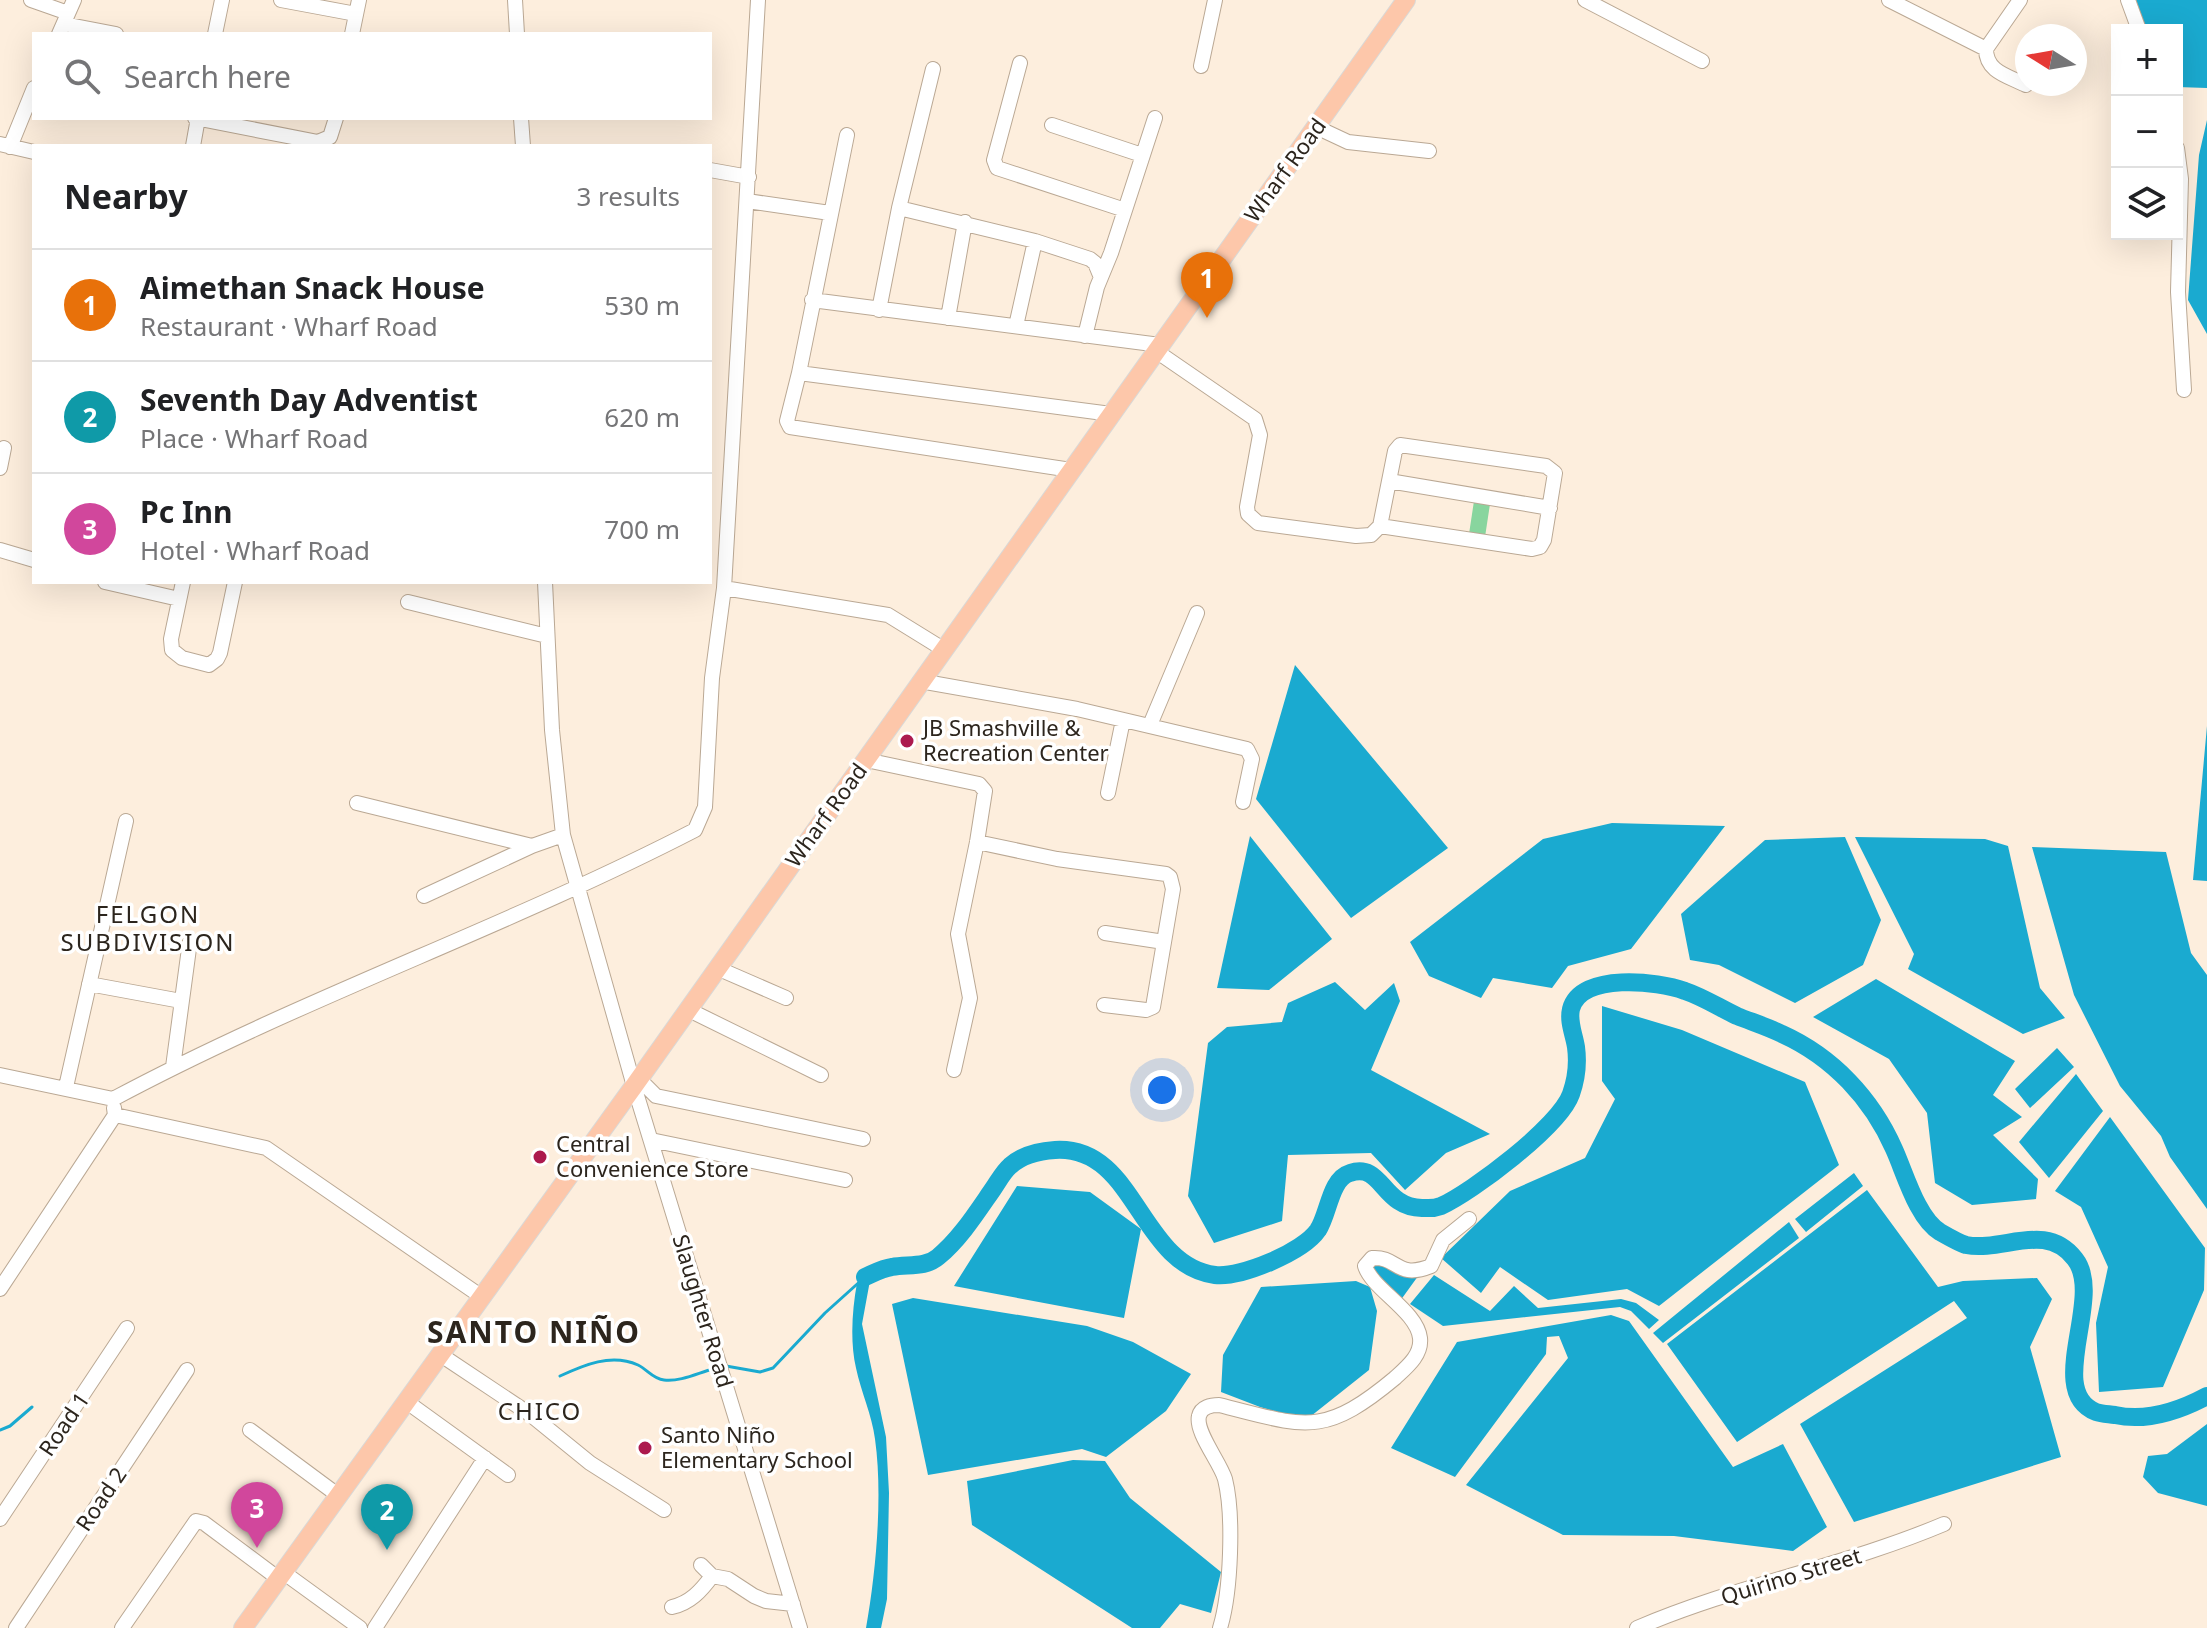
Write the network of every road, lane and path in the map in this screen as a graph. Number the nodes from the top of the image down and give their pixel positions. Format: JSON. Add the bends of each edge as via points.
{"nodes":[{"id":1,"x":31,"y":0,"type":"edge"},
{"id":2,"x":222,"y":0,"type":"edge"},
{"id":3,"x":281,"y":0,"type":"edge"},
{"id":4,"x":515,"y":0,"type":"edge"},
{"id":5,"x":758,"y":0,"type":"edge"},
{"id":6,"x":1215,"y":0,"type":"edge"},
{"id":7,"x":1406,"y":0,"type":"edge"},
{"id":8,"x":1585,"y":0,"type":"edge"},
{"id":9,"x":1889,"y":0,"type":"edge"},
{"id":10,"x":2020,"y":0,"type":"edge"},
{"id":11,"x":2128,"y":0,"type":"edge"},
{"id":12,"x":357,"y":7,"type":"edge"},
{"id":13,"x":66,"y":18,"type":"edge"},
{"id":14,"x":2137,"y":24,"type":"edge"},
{"id":15,"x":110,"y":32,"type":"edge"},
{"id":16,"x":215,"y":32,"type":"edge"},
{"id":17,"x":352,"y":32,"type":"edge"},
{"id":18,"x":517,"y":32,"type":"edge"},
{"id":19,"x":1986,"y":49,"type":"junction"},
{"id":20,"x":1702,"y":61,"type":"dead end"},
{"id":21,"x":1020,"y":63,"type":"dead end"},
{"id":22,"x":1201,"y":66,"type":"dead end"},
{"id":23,"x":933,"y":69,"type":"dead end"},
{"id":24,"x":2015,"y":79,"type":"edge"},
{"id":25,"x":32,"y":92,"type":"edge"},
{"id":26,"x":1155,"y":118,"type":"dead end"},
{"id":27,"x":197,"y":120,"type":"edge"},
{"id":28,"x":207,"y":120,"type":"edge"},
{"id":29,"x":335,"y":120,"type":"edge"},
{"id":30,"x":521,"y":120,"type":"edge"},
{"id":31,"x":1052,"y":125,"type":"dead end"},
{"id":32,"x":1316,"y":127,"type":"junction"},
{"id":33,"x":847,"y":135,"type":"dead end"},
{"id":34,"x":193,"y":144,"type":"edge"},
{"id":35,"x":523,"y":144,"type":"edge"},
{"id":36,"x":5,"y":145,"type":"edge"},
{"id":37,"x":1429,"y":151,"type":"dead end"},
{"id":38,"x":32,"y":152,"type":"edge"},
{"id":39,"x":1142,"y":155,"type":"junction"},
{"id":40,"x":2180,"y":168,"type":"edge"},
{"id":41,"x":712,"y":170,"type":"edge"},
{"id":42,"x":749,"y":177,"type":"junction"},
{"id":43,"x":747,"y":201,"type":"junction"},
{"id":44,"x":899,"y":208,"type":"junction"},
{"id":45,"x":1125,"y":210,"type":"junction"},
{"id":46,"x":830,"y":213,"type":"junction"},
{"id":47,"x":965,"y":222,"type":"junction"},
{"id":48,"x":1035,"y":241,"type":"junction"},
{"id":49,"x":1100,"y":275,"type":"junction"},
{"id":50,"x":812,"y":300,"type":"junction"},
{"id":51,"x":879,"y":310,"type":"junction"},
{"id":52,"x":948,"y":318,"type":"junction"},
{"id":53,"x":1016,"y":326,"type":"junction"},
{"id":54,"x":1085,"y":336,"type":"junction"},
{"id":55,"x":1158,"y":348,"type":"junction"},
{"id":56,"x":799,"y":373,"type":"junction"},
{"id":57,"x":2184,"y":390,"type":"dead end"},
{"id":58,"x":1111,"y":414,"type":"junction"},
{"id":59,"x":4,"y":448,"type":"dead end"},
{"id":60,"x":0,"y":468,"type":"edge"},
{"id":61,"x":1071,"y":470,"type":"junction"},
{"id":62,"x":1389,"y":481,"type":"junction"},
{"id":63,"x":1550,"y":508,"type":"junction"},
{"id":64,"x":1380,"y":526,"type":"junction"},
{"id":65,"x":0,"y":550,"type":"edge"},
{"id":66,"x":32,"y":559,"type":"edge"},
{"id":67,"x":183,"y":584,"type":"edge"},
{"id":68,"x":235,"y":584,"type":"edge"},
{"id":69,"x":545,"y":584,"type":"edge"},
{"id":70,"x":131,"y":585,"type":"edge"},
{"id":71,"x":724,"y":588,"type":"junction"},
{"id":72,"x":179,"y":599,"type":"junction"},
{"id":73,"x":408,"y":602,"type":"dead end"},
{"id":74,"x":1197,"y":613,"type":"dead end"},
{"id":75,"x":547,"y":636,"type":"junction"},
{"id":76,"x":943,"y":649,"type":"junction"},
{"id":77,"x":920,"y":681,"type":"junction"},
{"id":78,"x":1123,"y":720,"type":"junction"},
{"id":79,"x":1150,"y":725,"type":"junction"},
{"id":80,"x":866,"y":760,"type":"junction"},
{"id":81,"x":1108,"y":793,"type":"dead end"},
{"id":82,"x":1243,"y":802,"type":"dead end"},
{"id":83,"x":357,"y":803,"type":"dead end"},
{"id":84,"x":126,"y":821,"type":"dead end"},
{"id":85,"x":563,"y":835,"type":"junction"},
{"id":86,"x":977,"y":842,"type":"junction"},
{"id":87,"x":532,"y":846,"type":"junction"},
{"id":88,"x":579,"y":887,"type":"junction"},
{"id":89,"x":424,"y":896,"type":"dead end"},
{"id":90,"x":1105,"y":933,"type":"dead end"},
{"id":91,"x":190,"y":941,"type":"dead end"},
{"id":92,"x":1164,"y":942,"type":"junction"},
{"id":93,"x":717,"y":968,"type":"junction"},
{"id":94,"x":89,"y":984,"type":"junction"},
{"id":95,"x":786,"y":998,"type":"dead end"},
{"id":96,"x":181,"y":1001,"type":"junction"},
{"id":97,"x":1104,"y":1005,"type":"dead end"},
{"id":98,"x":687,"y":1009,"type":"junction"},
{"id":99,"x":173,"y":1067,"type":"junction"},
{"id":100,"x":954,"y":1070,"type":"dead end"},
{"id":101,"x":0,"y":1075,"type":"edge"},
{"id":102,"x":821,"y":1075,"type":"dead end"},
{"id":103,"x":637,"y":1082,"type":"junction"},
{"id":104,"x":66,"y":1087,"type":"junction"},
{"id":105,"x":113,"y":1099,"type":"junction"},
{"id":106,"x":115,"y":1115,"type":"junction"},
{"id":107,"x":863,"y":1139,"type":"dead end"},
{"id":108,"x":651,"y":1140,"type":"junction"},
{"id":109,"x":845,"y":1180,"type":"dead end"},
{"id":110,"x":1469,"y":1219,"type":"dead end"},
{"id":111,"x":0,"y":1289,"type":"edge"},
{"id":112,"x":482,"y":1297,"type":"junction"},
{"id":113,"x":127,"y":1328,"type":"dead end"},
{"id":114,"x":441,"y":1355,"type":"junction"},
{"id":115,"x":187,"y":1370,"type":"dead end"},
{"id":116,"x":407,"y":1402,"type":"junction"},
{"id":117,"x":250,"y":1430,"type":"dead end"},
{"id":118,"x":485,"y":1458,"type":"junction"},
{"id":119,"x":508,"y":1475,"type":"dead end"},
{"id":120,"x":339,"y":1496,"type":"junction"},
{"id":121,"x":664,"y":1510,"type":"dead end"},
{"id":122,"x":0,"y":1519,"type":"edge"},
{"id":123,"x":1944,"y":1524,"type":"dead end"},
{"id":124,"x":701,"y":1565,"type":"dead end"},
{"id":125,"x":281,"y":1576,"type":"junction"},
{"id":126,"x":712,"y":1576,"type":"junction"},
{"id":127,"x":793,"y":1604,"type":"junction"},
{"id":128,"x":672,"y":1607,"type":"dead end"},
{"id":129,"x":16,"y":1628,"type":"edge"},
{"id":130,"x":122,"y":1628,"type":"edge"},
{"id":131,"x":243,"y":1628,"type":"edge"},
{"id":132,"x":360,"y":1628,"type":"edge"},
{"id":133,"x":375,"y":1628,"type":"edge"},
{"id":134,"x":800,"y":1628,"type":"edge"},
{"id":135,"x":1220,"y":1628,"type":"edge"},
{"id":136,"x":1637,"y":1628,"type":"edge"}],
"edges":[{"from":1,"to":13,"type":"street"},
{"from":2,"to":16,"type":"street"},
{"from":3,"to":12,"type":"street"},
{"from":4,"to":18,"type":"street"},
{"from":5,"to":42,"type":"street"},
{"from":6,"to":22,"type":"street"},
{"from":7,"to":32,"type":"main road","name":"Wharf Road"},
{"from":8,"to":20,"type":"street"},
{"from":9,"to":19,"type":"street"},
{"from":10,"to":19,"type":"street"},
{"from":11,"to":14,"type":"street"},
{"from":12,"to":17,"type":"street"},
{"from":13,"to":15,"type":"street"},
{"from":19,"to":24,"type":"street","via":[[1989,65]]},
{"from":21,"to":45,"type":"street","via":[[995,164]]},
{"from":23,"to":44,"type":"street"},
{"from":25,"to":36,"type":"street"},
{"from":26,"to":39,"type":"street"},
{"from":27,"to":34,"type":"street"},
{"from":28,"to":29,"type":"street","via":[[318,142],[330,137]]},
{"from":30,"to":35,"type":"street"},
{"from":31,"to":39,"type":"street"},
{"from":32,"to":37,"type":"street","via":[[1348,142]]},
{"from":32,"to":55,"type":"main road","name":"Wharf Road"},
{"from":33,"to":46,"type":"street"},
{"from":36,"to":38,"type":"street"},
{"from":39,"to":45,"type":"street"},
{"from":40,"to":57,"type":"street","via":[[2178,292]]},
{"from":41,"to":42,"type":"street"},
{"from":42,"to":43,"type":"street"},
{"from":43,"to":46,"type":"street"},
{"from":43,"to":71,"type":"street"},
{"from":44,"to":47,"type":"street"},
{"from":44,"to":51,"type":"street"},
{"from":45,"to":49,"type":"street"},
{"from":46,"to":50,"type":"street"},
{"from":47,"to":48,"type":"street"},
{"from":47,"to":52,"type":"street"},
{"from":48,"to":49,"type":"street","via":[[1093,261]]},
{"from":48,"to":53,"type":"street"},
{"from":49,"to":54,"type":"street"},
{"from":50,"to":51,"type":"street"},
{"from":50,"to":56,"type":"street"},
{"from":51,"to":52,"type":"street"},
{"from":52,"to":53,"type":"street"},
{"from":53,"to":54,"type":"street"},
{"from":54,"to":55,"type":"street"},
{"from":55,"to":58,"type":"main road","name":"Wharf Road"},
{"from":55,"to":64,"type":"street","via":[[1255,419],[1260,435],[1247,507],[1252,519],[1356,536],[1371,535]]},
{"from":56,"to":58,"type":"street"},
{"from":56,"to":61,"type":"street","via":[[790,427]]},
{"from":58,"to":61,"type":"main road","name":"Wharf Road"},
{"from":59,"to":60,"type":"street"},
{"from":61,"to":76,"type":"main road","name":"Wharf Road"},
{"from":62,"to":63,"type":"street"},
{"from":62,"to":63,"type":"street","via":[[1400,445],[1546,466],[1555,473]]},
{"from":62,"to":64,"type":"street"},
{"from":63,"to":64,"type":"street","via":[[1543,545],[1537,549]]},
{"from":65,"to":66,"type":"street"},
{"from":67,"to":72,"type":"street"},
{"from":68,"to":72,"type":"street","via":[[220,653],[209,665],[172,650]]},
{"from":69,"to":75,"type":"street","name":"Slaughter Road"},
{"from":70,"to":72,"type":"street"},
{"from":71,"to":76,"type":"street","via":[[888,615]]},
{"from":71,"to":88,"type":"street","via":[[700,823]]},
{"from":73,"to":75,"type":"street"},
{"from":74,"to":79,"type":"street"},
{"from":75,"to":85,"type":"street","name":"Slaughter Road"},
{"from":76,"to":77,"type":"main road","name":"Wharf Road"},
{"from":77,"to":78,"type":"street"},
{"from":77,"to":80,"type":"main road","name":"Wharf Road"},
{"from":78,"to":79,"type":"street"},
{"from":78,"to":81,"type":"street"},
{"from":79,"to":82,"type":"street","via":[[1247,749],[1252,759]]},
{"from":80,"to":86,"type":"street","via":[[983,786]]},
{"from":80,"to":93,"type":"main road","name":"Wharf Road"},
{"from":83,"to":87,"type":"street"},
{"from":84,"to":94,"type":"street"},
{"from":85,"to":87,"type":"street"},
{"from":85,"to":88,"type":"street","name":"Slaughter Road"},
{"from":86,"to":92,"type":"street","via":[[1166,874],[1173,889]]},
{"from":86,"to":100,"type":"street","via":[[958,934],[970,998]]},
{"from":87,"to":89,"type":"street"},
{"from":88,"to":99,"type":"street"},
{"from":88,"to":103,"type":"street","name":"Slaughter Road"},
{"from":90,"to":92,"type":"street"},
{"from":91,"to":96,"type":"street"},
{"from":92,"to":97,"type":"street","via":[[1153,1007]]},
{"from":93,"to":95,"type":"street"},
{"from":93,"to":98,"type":"main road","name":"Wharf Road"},
{"from":94,"to":96,"type":"street"},
{"from":94,"to":104,"type":"street"},
{"from":96,"to":99,"type":"street"},
{"from":98,"to":102,"type":"street"},
{"from":98,"to":103,"type":"main road","name":"Wharf Road"},
{"from":99,"to":105,"type":"street"},
{"from":101,"to":104,"type":"street"},
{"from":103,"to":107,"type":"street","via":[[656,1096]]},
{"from":103,"to":108,"type":"street","name":"Slaughter Road"},
{"from":103,"to":112,"type":"main road","name":"Wharf Road"},
{"from":104,"to":105,"type":"street"},
{"from":105,"to":106,"type":"street"},
{"from":106,"to":111,"type":"street"},
{"from":106,"to":112,"type":"street","via":[[266,1148]]},
{"from":108,"to":109,"type":"street"},
{"from":108,"to":127,"type":"street","name":"Slaughter Road"},
{"from":110,"to":135,"type":"street","via":[[1443,1240],[1431,1266],[1412,1273],[1377,1257],[1365,1266],[1368,1276],[1416,1324],[1421,1339],[1408,1367],[1369,1400],[1314,1424],[1219,1405],[1208,1406],[1198,1417],[1225,1480],[1229,1515]]},
{"from":112,"to":114,"type":"main road","name":"Wharf Road"},
{"from":113,"to":122,"type":"street","name":"Road 1"},
{"from":114,"to":116,"type":"main road","name":"Wharf Road"},
{"from":114,"to":121,"type":"street"},
{"from":115,"to":129,"type":"street","name":"Road 2"},
{"from":116,"to":118,"type":"street"},
{"from":116,"to":120,"type":"main road","name":"Wharf Road"},
{"from":117,"to":120,"type":"street"},
{"from":118,"to":119,"type":"street"},
{"from":118,"to":133,"type":"street"},
{"from":120,"to":125,"type":"main road","name":"Wharf Road"},
{"from":123,"to":136,"type":"street","name":"Quirino Street"},
{"from":124,"to":126,"type":"street"},
{"from":125,"to":130,"type":"street","via":[[196,1521]]},
{"from":125,"to":131,"type":"main road","name":"Wharf Road"},
{"from":125,"to":132,"type":"street"},
{"from":126,"to":127,"type":"street","via":[[766,1601]]},
{"from":126,"to":128,"type":"street","via":[[683,1604]]},
{"from":127,"to":134,"type":"street","name":"Slaughter Road"}]}
